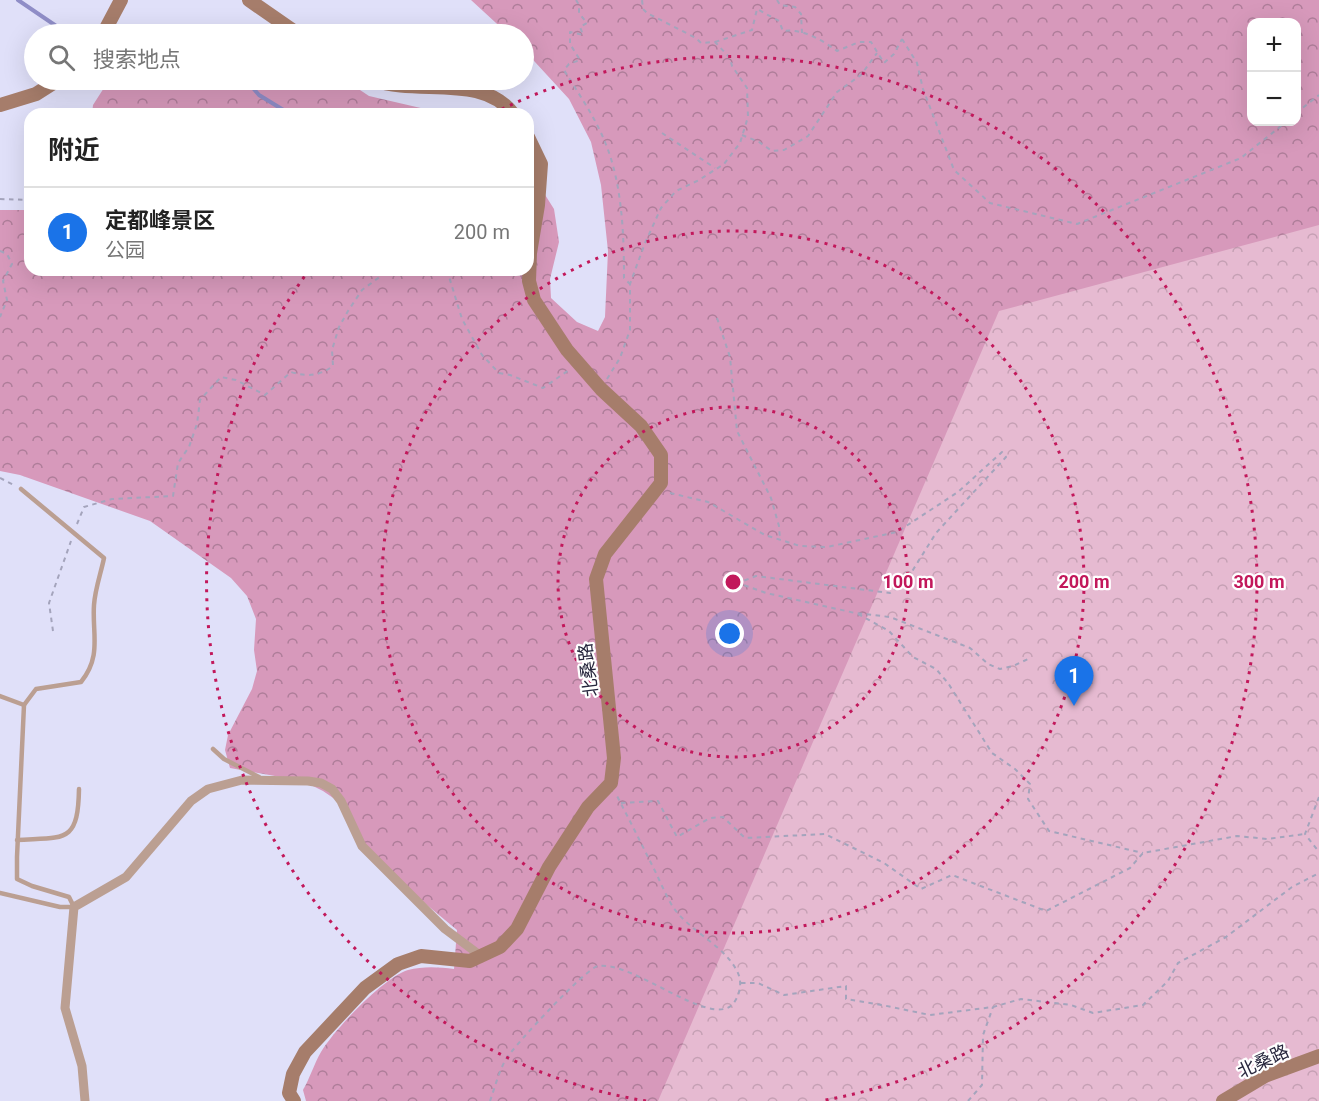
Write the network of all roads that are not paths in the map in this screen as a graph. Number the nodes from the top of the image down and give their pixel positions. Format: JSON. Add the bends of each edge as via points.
{"nodes":[{"id":1,"x":121,"y":0,"type":"edge"},
{"id":2,"x":249,"y":0,"type":"edge"},
{"id":3,"x":108,"y":24,"type":"edge"},
{"id":4,"x":284,"y":24,"type":"edge"},
{"id":5,"x":42,"y":90,"type":"edge"},
{"id":6,"x":475,"y":90,"type":"edge"},
{"id":7,"x":0,"y":105,"type":"edge"},
{"id":8,"x":506,"y":108,"type":"edge"},
{"id":9,"x":534,"y":149,"type":"edge"},
{"id":10,"x":534,"y":229,"type":"edge"},
{"id":11,"x":529,"y":276,"type":"edge"},
{"id":12,"x":21,"y":489,"type":"road end"},
{"id":13,"x":0,"y":696,"type":"edge"},
{"id":14,"x":24,"y":705,"type":"junction"},
{"id":15,"x":213,"y":749,"type":"dead end"},
{"id":16,"x":264,"y":780,"type":"junction"},
{"id":17,"x":79,"y":789,"type":"dead end"},
{"id":18,"x":17,"y":840,"type":"junction"},
{"id":19,"x":0,"y":893,"type":"edge"},
{"id":20,"x":75,"y":907,"type":"junction"},
{"id":21,"x":481,"y":956,"type":"junction"},
{"id":22,"x":1319,"y":1056,"type":"edge"},
{"id":23,"x":86,"y":1101,"type":"edge"},
{"id":24,"x":294,"y":1101,"type":"edge"},
{"id":25,"x":1223,"y":1101,"type":"edge"}],
"edges":[{"from":1,"to":3,"type":"street"},
{"from":2,"to":4,"type":"street"},
{"from":5,"to":7,"type":"street"},
{"from":6,"to":8,"type":"street","via":[[492,96]]},
{"from":9,"to":10,"type":"street","name":"北桑路","via":[[541,164]]},
{"from":11,"to":21,"type":"street","name":"北桑路","via":[[534,300],[567,350],[641,426],[661,454],[662,483],[605,554],[596,579],[614,758],[611,783],[588,807],[517,929],[500,946]]},
{"from":12,"to":14,"type":"lane","via":[[104,558],[94,604],[96,646],[88,673],[81,682],[36,689]]},
{"from":13,"to":14,"type":"lane"},
{"from":14,"to":18,"type":"lane"},
{"from":15,"to":16,"type":"lane"},
{"from":16,"to":20,"type":"street","via":[[242,780],[208,789],[191,801],[126,877]]},
{"from":16,"to":21,"type":"street","via":[[308,781],[332,789],[362,846],[445,930]]},
{"from":17,"to":18,"type":"lane","via":[[75,824],[67,834]]},
{"from":18,"to":20,"type":"lane","via":[[17,879],[69,897]]},
{"from":19,"to":20,"type":"lane"},
{"from":20,"to":23,"type":"street","via":[[65,1008],[82,1066]]},
{"from":21,"to":24,"type":"street","via":[[470,961],[421,956],[398,964],[365,988],[305,1052],[293,1074],[289,1093]]},
{"from":22,"to":25,"type":"street","name":"北桑路","via":[[1265,1076]]}]}
